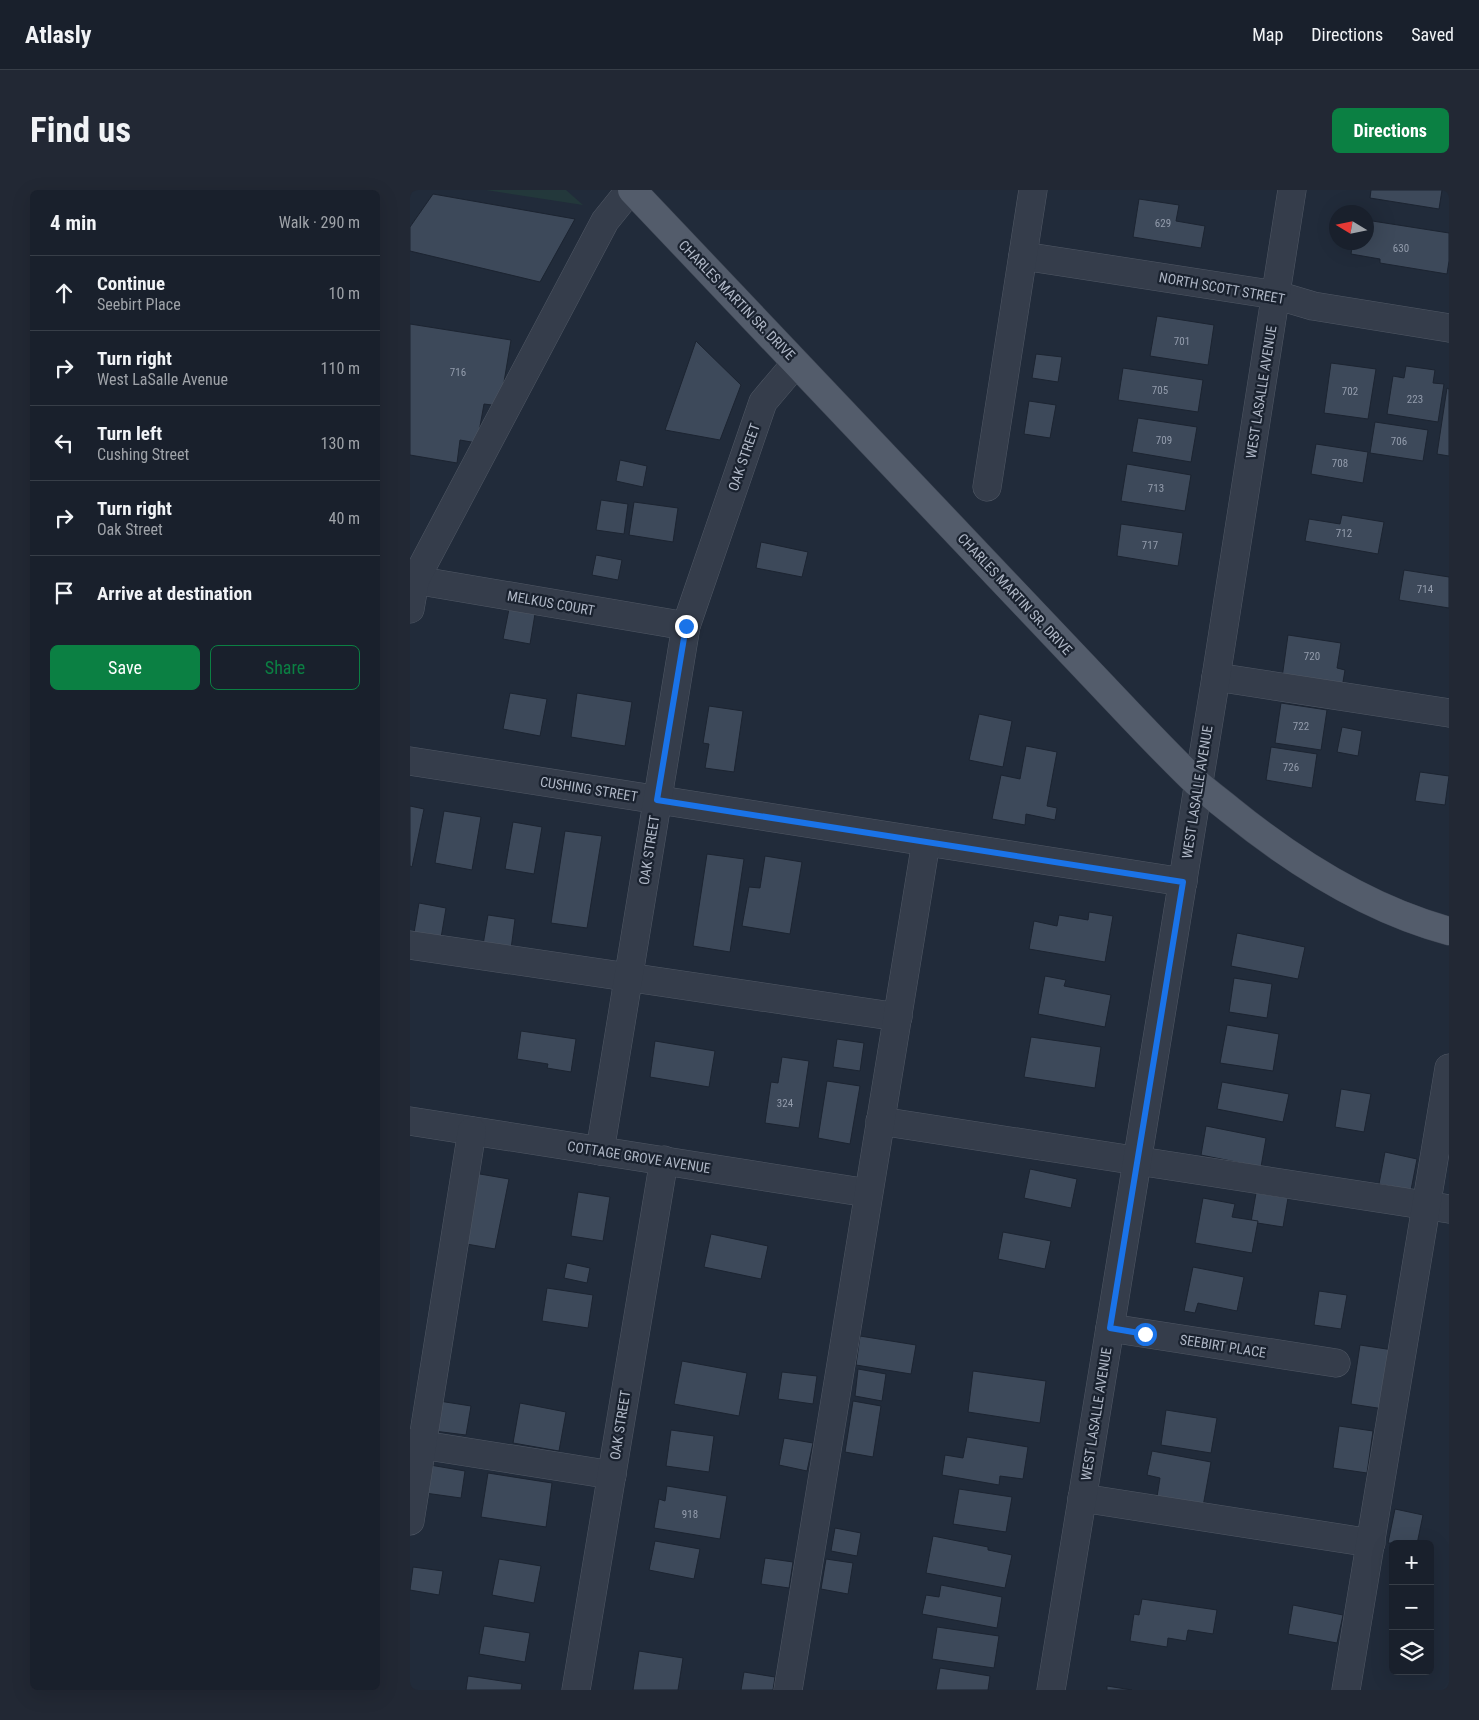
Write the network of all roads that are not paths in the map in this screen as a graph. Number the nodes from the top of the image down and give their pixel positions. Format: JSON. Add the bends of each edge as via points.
{"nodes":[{"id":1,"x":631,"y":190,"type":"edge"},
{"id":2,"x":1033,"y":190,"type":"edge"},
{"id":3,"x":1292,"y":190,"type":"edge"},
{"id":4,"x":1023,"y":256,"type":"junction"},
{"id":5,"x":1276,"y":295,"type":"junction"},
{"id":6,"x":1449,"y":328,"type":"edge"},
{"id":7,"x":796,"y":363,"type":"junction"},
{"id":8,"x":987,"y":488,"type":"dead end"},
{"id":9,"x":415,"y":580,"type":"junction"},
{"id":10,"x":410,"y":609,"type":"edge"},
{"id":11,"x":686,"y":626,"type":"junction"},
{"id":12,"x":1216,"y":677,"type":"junction"},
{"id":13,"x":1449,"y":713,"type":"edge"},
{"id":14,"x":410,"y":761,"type":"edge"},
{"id":15,"x":1198,"y":784,"type":"junction"},
{"id":16,"x":657,"y":800,"type":"junction"},
{"id":17,"x":926,"y":842,"type":"junction"},
{"id":18,"x":1183,"y":882,"type":"junction"},
{"id":19,"x":1449,"y":931,"type":"edge"},
{"id":20,"x":410,"y":946,"type":"edge"},
{"id":21,"x":628,"y":978,"type":"junction"},
{"id":22,"x":898,"y":1017,"type":"junction"},
{"id":23,"x":1449,"y":1068,"type":"edge"},
{"id":24,"x":410,"y":1121,"type":"edge"},
{"id":25,"x":880,"y":1121,"type":"junction"},
{"id":26,"x":472,"y":1131,"type":"junction"},
{"id":27,"x":600,"y":1151,"type":"junction"},
{"id":28,"x":664,"y":1160,"type":"junction"},
{"id":29,"x":1137,"y":1160,"type":"junction"},
{"id":30,"x":868,"y":1193,"type":"junction"},
{"id":31,"x":1438,"y":1207,"type":"edge"},
{"id":32,"x":1110,"y":1328,"type":"junction"},
{"id":33,"x":1336,"y":1364,"type":"dead end"},
{"id":34,"x":417,"y":1444,"type":"edge"},
{"id":35,"x":612,"y":1475,"type":"junction"},
{"id":36,"x":1082,"y":1498,"type":"junction"},
{"id":37,"x":410,"y":1520,"type":"edge"},
{"id":38,"x":1371,"y":1544,"type":"junction"},
{"id":39,"x":576,"y":1690,"type":"edge"},
{"id":40,"x":788,"y":1690,"type":"edge"},
{"id":41,"x":1051,"y":1690,"type":"edge"},
{"id":42,"x":1346,"y":1690,"type":"edge"}],
"edges":[{"from":1,"to":7,"type":"main road","name":"CHARLES MARTIN SR. DRIVE"},
{"from":1,"to":9,"type":"street","via":[[605,222]]},
{"from":2,"to":4,"type":"street"},
{"from":3,"to":5,"type":"street","name":"WEST LASALLE AVENUE"},
{"from":4,"to":5,"type":"street","name":"NORTH SCOTT STREET"},
{"from":4,"to":8,"type":"street"},
{"from":5,"to":6,"type":"street","name":"NORTH SCOTT STREET","via":[[1313,306]]},
{"from":5,"to":12,"type":"street","name":"WEST LASALLE AVENUE"},
{"from":7,"to":11,"type":"street","name":"OAK STREET","via":[[763,402]]},
{"from":7,"to":15,"type":"main road","name":"CHARLES MARTIN SR. DRIVE"},
{"from":9,"to":10,"type":"street"},
{"from":9,"to":11,"type":"street","name":"MELKUS COURT"},
{"from":11,"to":16,"type":"street","name":"OAK STREET"},
{"from":12,"to":13,"type":"street"},
{"from":12,"to":15,"type":"street","name":"WEST LASALLE AVENUE"},
{"from":14,"to":16,"type":"street","name":"CUSHING STREET"},
{"from":15,"to":18,"type":"street","name":"WEST LASALLE AVENUE"},
{"from":15,"to":19,"type":"main road","name":"CHARLES MARTIN SR. DRIVE","via":[[1300,862],[1400,914]]},
{"from":16,"to":17,"type":"street","name":"CUSHING STREET"},
{"from":16,"to":21,"type":"street","name":"OAK STREET"},
{"from":17,"to":18,"type":"street","name":"CUSHING STREET"},
{"from":17,"to":22,"type":"street"},
{"from":18,"to":29,"type":"street","name":"WEST LASALLE AVENUE"},
{"from":20,"to":21,"type":"street"},
{"from":21,"to":22,"type":"street"},
{"from":21,"to":27,"type":"street","name":"OAK STREET"},
{"from":22,"to":25,"type":"street"},
{"from":23,"to":31,"type":"street"},
{"from":24,"to":26,"type":"street","name":"COTTAGE GROVE AVENUE"},
{"from":25,"to":29,"type":"street"},
{"from":25,"to":30,"type":"street"},
{"from":26,"to":27,"type":"street","name":"COTTAGE GROVE AVENUE"},
{"from":26,"to":34,"type":"street"},
{"from":27,"to":28,"type":"street","name":"COTTAGE GROVE AVENUE"},
{"from":28,"to":30,"type":"street","name":"COTTAGE GROVE AVENUE"},
{"from":28,"to":35,"type":"street","name":"OAK STREET"},
{"from":29,"to":31,"type":"street"},
{"from":29,"to":32,"type":"street","name":"WEST LASALLE AVENUE"},
{"from":30,"to":40,"type":"street"},
{"from":31,"to":38,"type":"street"},
{"from":32,"to":33,"type":"street","name":"SEEBIRT PLACE"},
{"from":32,"to":36,"type":"street","name":"WEST LASALLE AVENUE"},
{"from":34,"to":35,"type":"street"},
{"from":34,"to":37,"type":"street"},
{"from":35,"to":39,"type":"street","name":"OAK STREET"},
{"from":36,"to":38,"type":"street"},
{"from":36,"to":41,"type":"street","name":"WEST LASALLE AVENUE"},
{"from":38,"to":42,"type":"street"}]}
